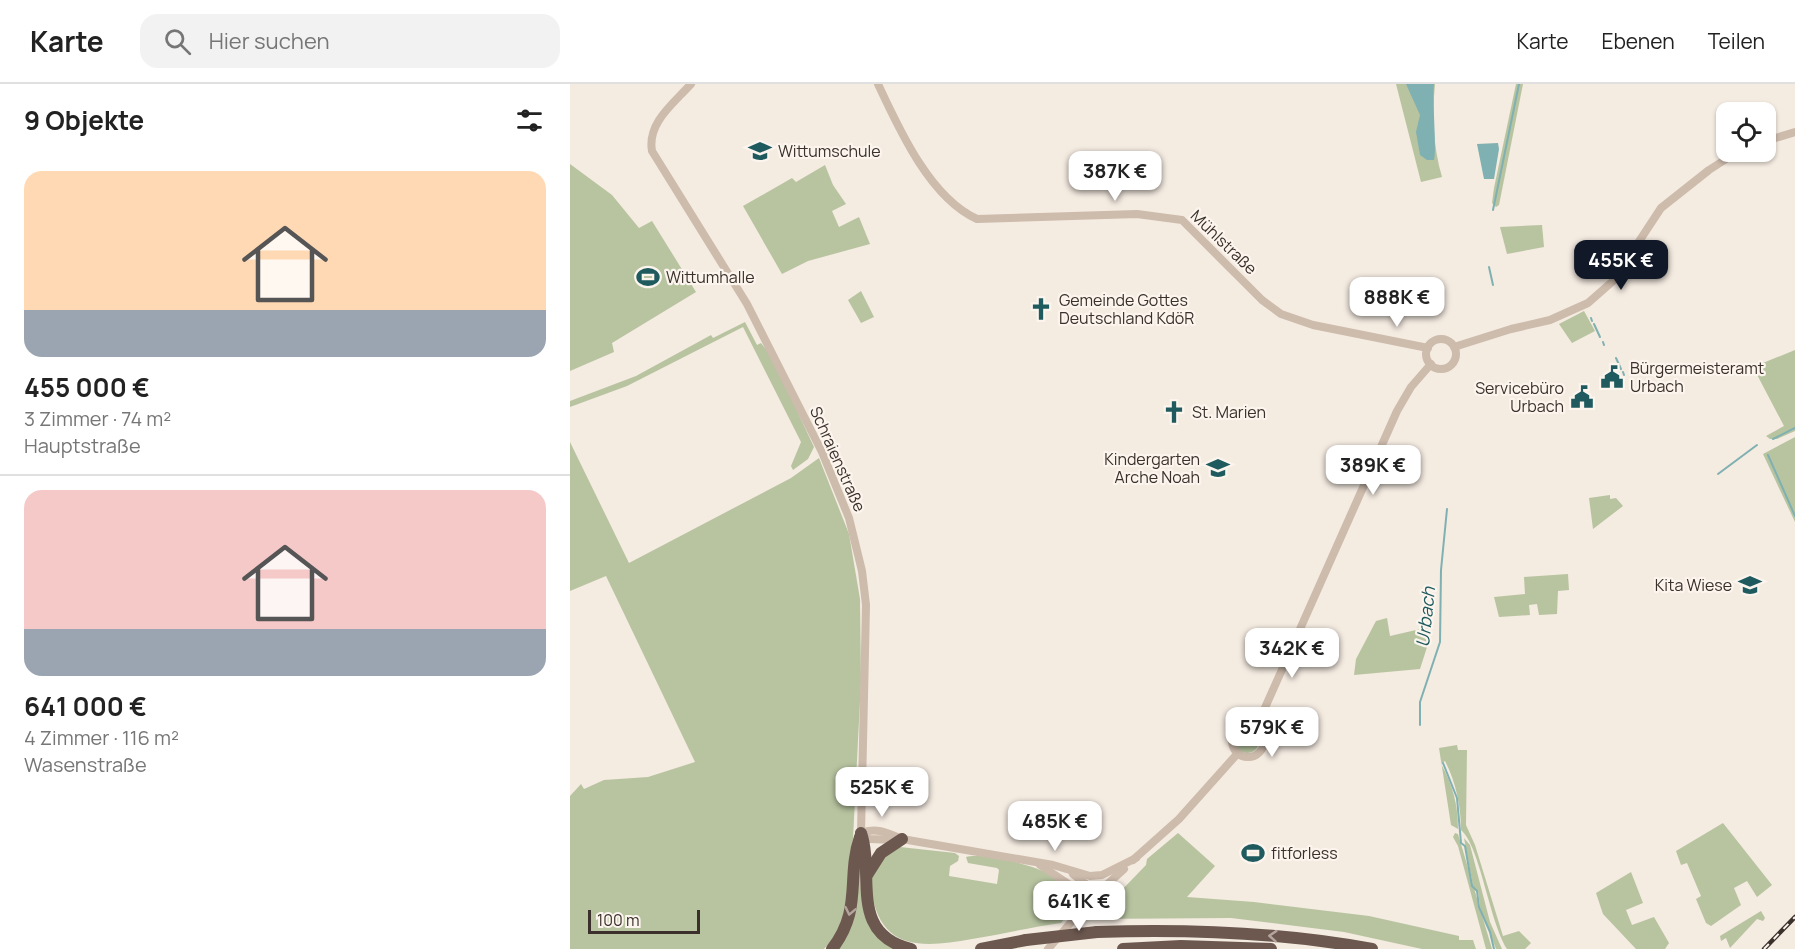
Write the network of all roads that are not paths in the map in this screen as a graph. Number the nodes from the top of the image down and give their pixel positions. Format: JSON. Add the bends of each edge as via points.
{"nodes":[{"id":1,"x":691,"y":84,"type":"edge"},
{"id":2,"x":878,"y":84,"type":"edge"},
{"id":3,"x":1795,"y":132,"type":"edge"},
{"id":4,"x":1776,"y":138,"type":"edge"},
{"id":5,"x":1721,"y":162,"type":"edge"},
{"id":6,"x":1454,"y":347,"type":"junction"},
{"id":7,"x":1428,"y":348,"type":"junction"},
{"id":8,"x":1431,"y":364,"type":"junction"},
{"id":9,"x":1256,"y":728,"type":"junction"},
{"id":10,"x":1238,"y":753,"type":"junction"},
{"id":11,"x":861,"y":833,"type":"junction"},
{"id":12,"x":902,"y":839,"type":"junction"},
{"id":13,"x":1136,"y":858,"type":"junction"},
{"id":14,"x":1032,"y":861,"type":"junction"},
{"id":15,"x":1069,"y":871,"type":"junction"},
{"id":16,"x":865,"y":879,"type":"junction"},
{"id":17,"x":1091,"y":899,"type":"junction"},
{"id":18,"x":832,"y":949,"type":"edge"},
{"id":19,"x":911,"y":949,"type":"edge"},
{"id":20,"x":981,"y":949,"type":"edge"},
{"id":21,"x":1048,"y":949,"type":"edge"},
{"id":22,"x":1123,"y":949,"type":"edge"},
{"id":23,"x":1271,"y":949,"type":"edge"},
{"id":24,"x":1372,"y":949,"type":"edge"}],
"edges":[{"from":1,"to":11,"type":"street","name":"Schraienstraße","via":[[656,123],[651,135],[652,151],[747,304],[822,452],[849,518],[860,562],[866,605]]},
{"from":2,"to":7,"type":"street","name":"Mühlstraße","via":[[897,126],[925,169],[960,211],[977,219],[1137,214],[1182,220],[1281,314],[1313,325]]},
{"from":3,"to":4,"type":"street"},
{"from":5,"to":6,"type":"street","via":[[1661,208],[1613,280],[1588,303],[1550,320]]},
{"from":6,"to":7,"type":"street","via":[[1438,339]]},
{"from":6,"to":8,"type":"street","via":[[1455,359],[1450,366],[1442,369]]},
{"from":7,"to":8,"type":"street"},
{"from":8,"to":9,"type":"street","via":[[1397,411]]},
{"from":9,"to":10,"type":"street","via":[[1250,725],[1237,730],[1232,740]]},
{"from":9,"to":10,"type":"street","via":[[1264,739],[1260,752],[1248,757]]},
{"from":10,"to":13,"type":"street","via":[[1179,819]]},
{"from":11,"to":12,"type":"street","via":[[869,839]]},
{"from":11,"to":16,"type":"highway","via":[[866,845]]},
{"from":11,"to":18,"type":"highway","one_way":true,"via":[[851,913],[845,931]]},
{"from":12,"to":14,"type":"street"},
{"from":12,"to":16,"type":"highway","via":[[881,853]]},
{"from":13,"to":15,"type":"street","via":[[1102,875]]},
{"from":13,"to":17,"type":"street"},
{"from":14,"to":15,"type":"street"},
{"from":14,"to":17,"type":"street"},
{"from":15,"to":17,"type":"street","via":[[1087,885]]},
{"from":16,"to":19,"type":"highway","via":[[869,912],[877,927],[889,939]]},
{"from":17,"to":21,"type":"street"},
{"from":24,"to":20,"type":"highway","one_way":true,"bridge":true,"via":[[1186,929],[1097,932]]},
{"from":22,"to":23,"type":"highway"}]}
